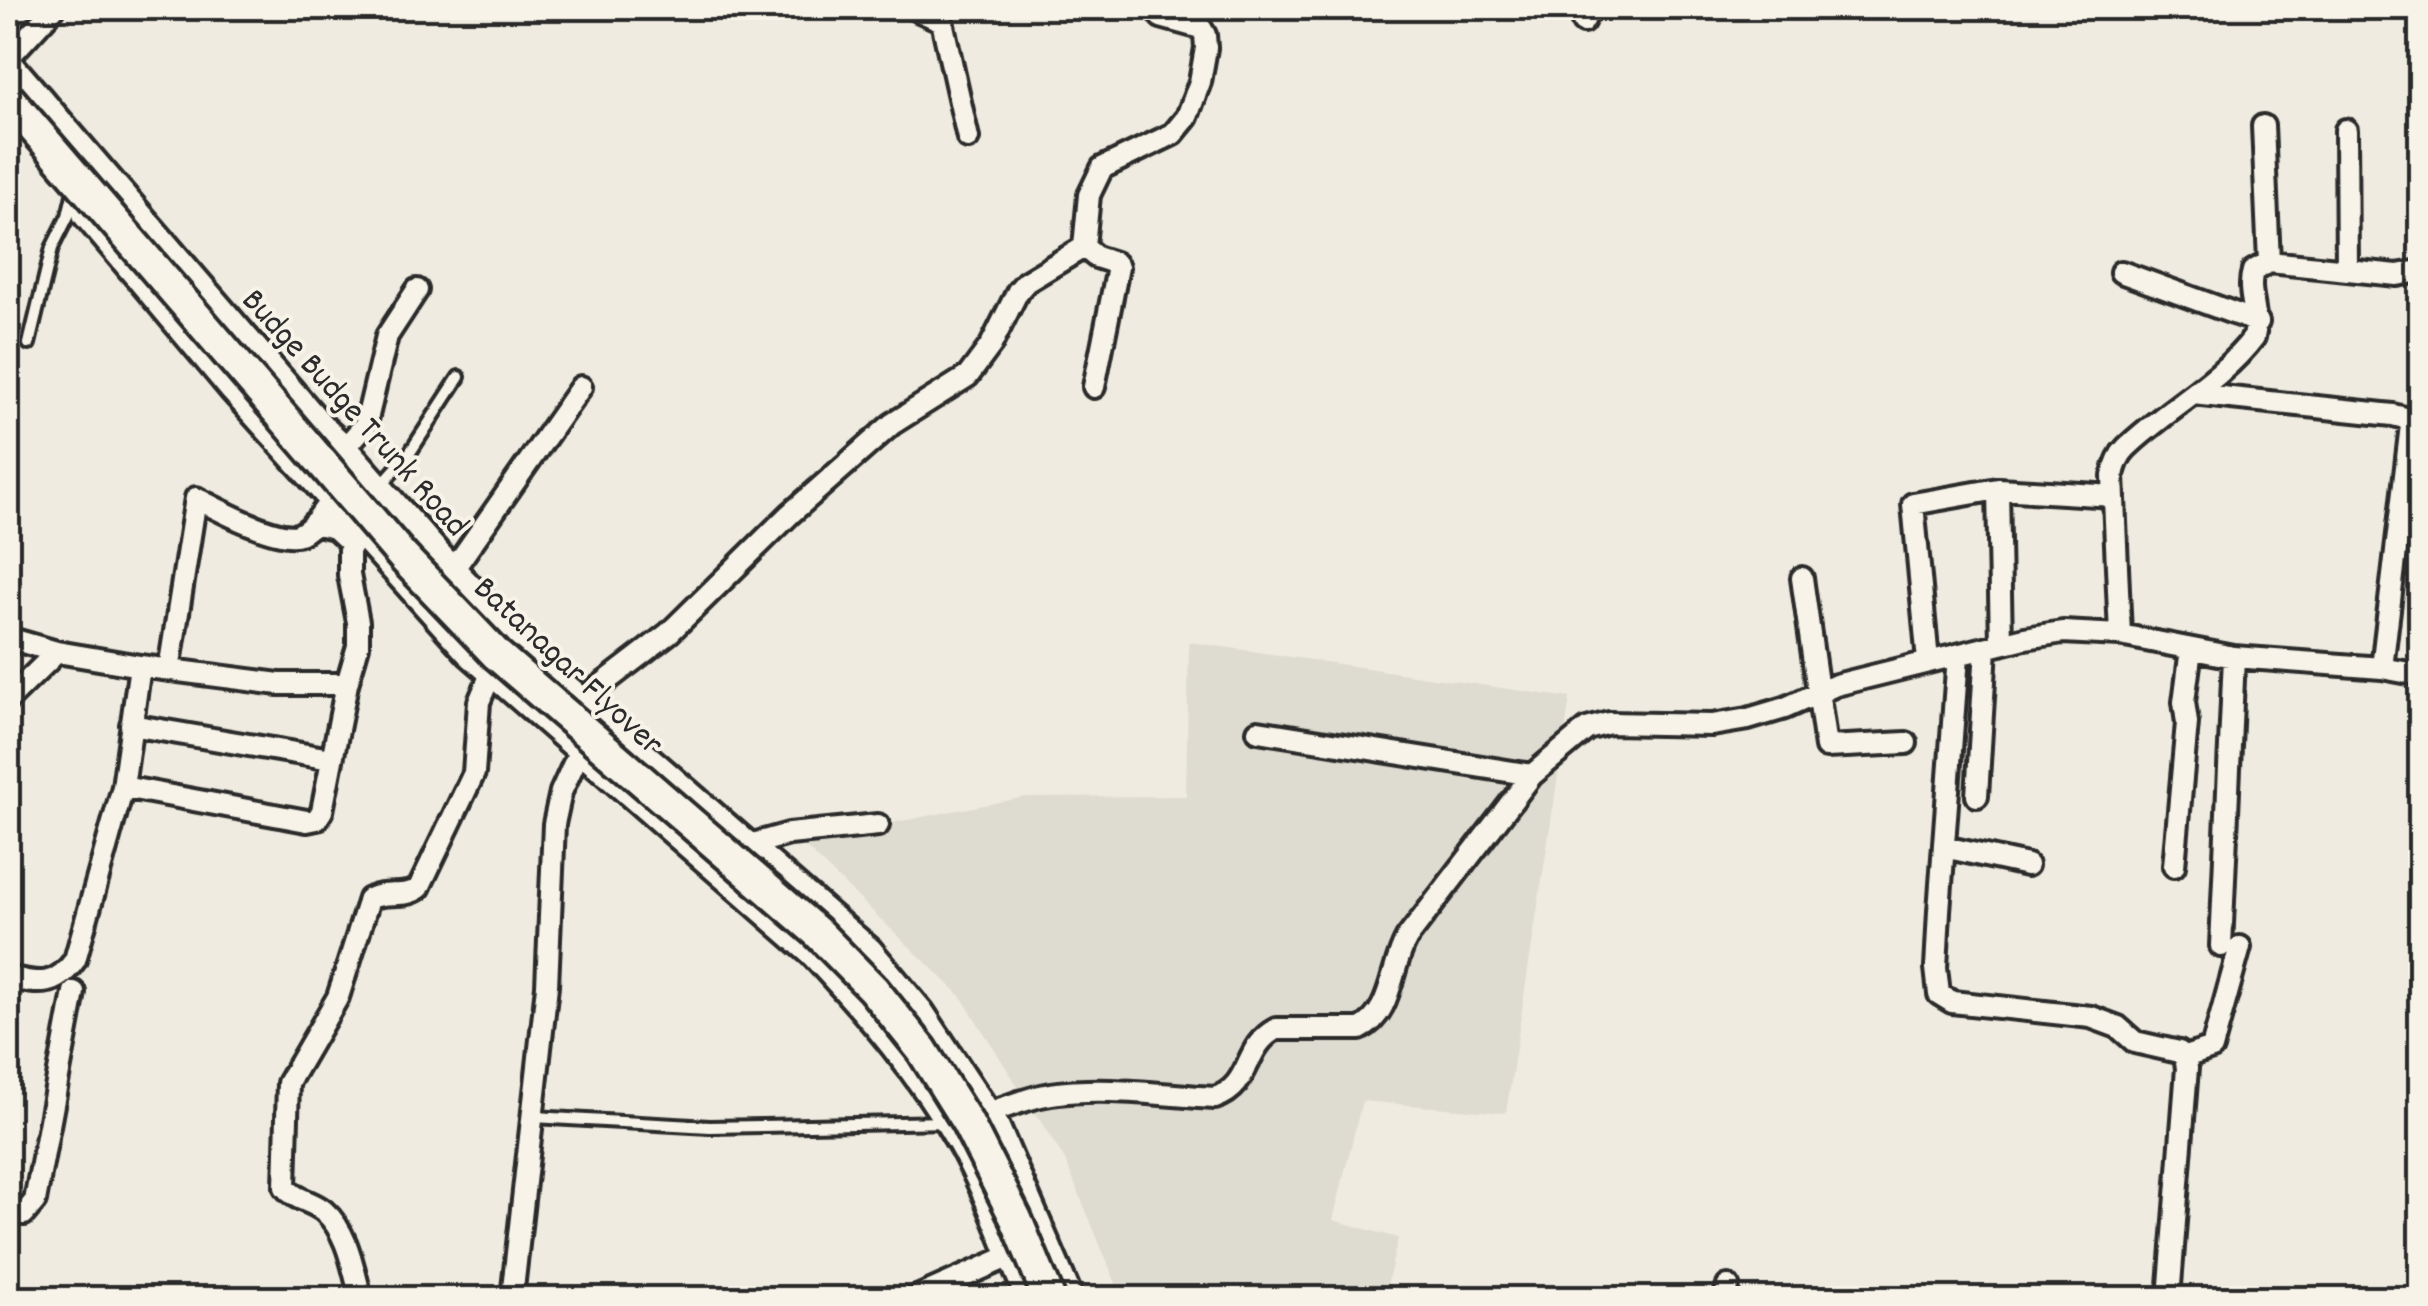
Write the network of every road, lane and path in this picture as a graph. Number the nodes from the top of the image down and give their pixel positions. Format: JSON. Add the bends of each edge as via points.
{"nodes":[{"id":1,"x":54,"y":8,"type":"edge"},
{"id":2,"x":913,"y":8,"type":"edge"},
{"id":3,"x":1154,"y":8,"type":"edge"},
{"id":4,"x":8,"y":58,"type":"edge"},
{"id":5,"x":8,"y":66,"type":"edge"},
{"id":6,"x":8,"y":98,"type":"edge"},
{"id":7,"x":8,"y":120,"type":"edge"},
{"id":8,"x":2263,"y":126,"type":"dead end"},
{"id":9,"x":2346,"y":130,"type":"dead end"},
{"id":10,"x":968,"y":138,"type":"dead end"},
{"id":11,"x":73,"y":195,"type":"junction"},
{"id":12,"x":1084,"y":247,"type":"junction"},
{"id":13,"x":2269,"y":262,"type":"junction"},
{"id":14,"x":2348,"y":268,"type":"junction"},
{"id":15,"x":2420,"y":270,"type":"edge"},
{"id":16,"x":2121,"y":272,"type":"dead end"},
{"id":17,"x":417,"y":290,"type":"dead end"},
{"id":18,"x":2258,"y":322,"type":"junction"},
{"id":19,"x":28,"y":344,"type":"dead end"},
{"id":20,"x":459,"y":377,"type":"dead end"},
{"id":21,"x":1094,"y":386,"type":"dead end"},
{"id":22,"x":581,"y":387,"type":"dead end"},
{"id":23,"x":2193,"y":394,"type":"junction"},
{"id":24,"x":343,"y":450,"type":"junction"},
{"id":25,"x":1998,"y":489,"type":"junction"},
{"id":26,"x":2114,"y":496,"type":"junction"},
{"id":27,"x":384,"y":497,"type":"junction"},
{"id":28,"x":332,"y":498,"type":"junction"},
{"id":29,"x":314,"y":524,"type":"junction"},
{"id":30,"x":358,"y":540,"type":"junction"},
{"id":31,"x":451,"y":572,"type":"junction"},
{"id":32,"x":1802,"y":578,"type":"dead end"},
{"id":33,"x":2120,"y":635,"type":"junction"},
{"id":34,"x":8,"y":638,"type":"edge"},
{"id":35,"x":1993,"y":646,"type":"junction"},
{"id":36,"x":2190,"y":649,"type":"junction"},
{"id":37,"x":57,"y":652,"type":"junction"},
{"id":38,"x":1958,"y":656,"type":"junction"},
{"id":39,"x":2234,"y":658,"type":"junction"},
{"id":40,"x":1928,"y":661,"type":"junction"},
{"id":41,"x":140,"y":666,"type":"junction"},
{"id":42,"x":2382,"y":668,"type":"junction"},
{"id":43,"x":169,"y":670,"type":"junction"},
{"id":44,"x":492,"y":671,"type":"junction"},
{"id":45,"x":2420,"y":675,"type":"edge"},
{"id":46,"x":347,"y":684,"type":"junction"},
{"id":47,"x":10,"y":693,"type":"edge"},
{"id":48,"x":1817,"y":694,"type":"junction"},
{"id":49,"x":579,"y":702,"type":"junction"},
{"id":50,"x":130,"y":725,"type":"junction"},
{"id":51,"x":1258,"y":731,"type":"dead end"},
{"id":52,"x":1906,"y":743,"type":"dead end"},
{"id":53,"x":581,"y":748,"type":"junction"},
{"id":54,"x":330,"y":758,"type":"junction"},
{"id":55,"x":1532,"y":775,"type":"junction"},
{"id":56,"x":123,"y":787,"type":"junction"},
{"id":57,"x":1978,"y":796,"type":"dead end"},
{"id":58,"x":878,"y":824,"type":"dead end"},
{"id":59,"x":746,"y":846,"type":"junction"},
{"id":60,"x":1944,"y":847,"type":"junction"},
{"id":61,"x":2027,"y":865,"type":"dead end"},
{"id":62,"x":2174,"y":866,"type":"dead end"},
{"id":63,"x":8,"y":977,"type":"edge"},
{"id":64,"x":74,"y":992,"type":"dead end"},
{"id":65,"x":2185,"y":1058,"type":"junction"},
{"id":66,"x":985,"y":1114,"type":"junction"},
{"id":67,"x":534,"y":1117,"type":"junction"},
{"id":68,"x":950,"y":1122,"type":"junction"},
{"id":69,"x":8,"y":1213,"type":"edge"},
{"id":70,"x":1012,"y":1255,"type":"junction"},
{"id":71,"x":361,"y":1298,"type":"edge"},
{"id":72,"x":512,"y":1298,"type":"edge"},
{"id":73,"x":915,"y":1298,"type":"edge"},
{"id":74,"x":1032,"y":1298,"type":"edge"},
{"id":75,"x":1049,"y":1298,"type":"edge"},
{"id":76,"x":1067,"y":1298,"type":"edge"},
{"id":77,"x":2170,"y":1298,"type":"edge"}],
"edges":[{"from":1,"to":4,"type":"street"},
{"from":2,"to":10,"type":"street","via":[[942,21]]},
{"from":3,"to":12,"type":"street","via":[[1160,17],[1205,35],[1200,82],[1180,128],[1115,160],[1094,178]]},
{"from":5,"to":24,"type":"street","name":"Budge Budge Trunk Road"},
{"from":6,"to":75,"type":"street","name":"Batanagar Flyover","bridge":true,"via":[[404,558],[497,654],[818,933],[873,989],[967,1122]]},
{"from":7,"to":11,"type":"street","name":"Budge Budge Trunk Road"},
{"from":8,"to":13,"type":"street"},
{"from":9,"to":14,"type":"street"},
{"from":11,"to":19,"type":"lane"},
{"from":11,"to":28,"type":"street","name":"Budge Budge Trunk Road"},
{"from":12,"to":21,"type":"street","via":[[1118,268]]},
{"from":12,"to":49,"type":"street","via":[[1026,282],[968,376],[892,424],[680,623]]},
{"from":13,"to":14,"type":"street"},
{"from":13,"to":18,"type":"street","via":[[2253,271],[2250,282]]},
{"from":14,"to":15,"type":"street","via":[[2397,275]]},
{"from":16,"to":18,"type":"street"},
{"from":17,"to":24,"type":"street","via":[[386,336],[366,424]]},
{"from":18,"to":23,"type":"street","via":[[2248,344]]},
{"from":20,"to":27,"type":"lane"},
{"from":22,"to":31,"type":"street"},
{"from":23,"to":26,"type":"street","via":[[2124,449]]},
{"from":23,"to":42,"type":"street","via":[[2393,415],[2412,425]]},
{"from":24,"to":27,"type":"street","name":"Budge Budge Trunk Road"},
{"from":25,"to":26,"type":"street"},
{"from":25,"to":35,"type":"street"},
{"from":25,"to":40,"type":"street","via":[[1913,504]]},
{"from":26,"to":33,"type":"street"},
{"from":27,"to":30,"type":"lane"},
{"from":27,"to":31,"type":"street","name":"Budge Budge Trunk Road"},
{"from":28,"to":29,"type":"street"},
{"from":28,"to":30,"type":"street","name":"Budge Budge Trunk Road"},
{"from":29,"to":30,"type":"street"},
{"from":29,"to":43,"type":"street","via":[[288,536],[196,498]]},
{"from":30,"to":44,"type":"street","name":"Budge Budge Trunk Road"},
{"from":30,"to":46,"type":"street","via":[[348,561],[358,646]]},
{"from":31,"to":49,"type":"street","name":"Budge Budge Trunk Road"},
{"from":32,"to":48,"type":"street"},
{"from":33,"to":35,"type":"street","via":[[2063,632]]},
{"from":33,"to":36,"type":"street"},
{"from":34,"to":37,"type":"street"},
{"from":35,"to":38,"type":"street"},
{"from":35,"to":57,"type":"street"},
{"from":36,"to":39,"type":"street"},
{"from":36,"to":62,"type":"street"},
{"from":37,"to":41,"type":"street"},
{"from":37,"to":47,"type":"street"},
{"from":38,"to":40,"type":"street"},
{"from":38,"to":60,"type":"street"},
{"from":39,"to":42,"type":"street"},
{"from":39,"to":65,"type":"street","via":[[2230,946],[2212,1048]]},
{"from":40,"to":48,"type":"street"},
{"from":41,"to":43,"type":"street"},
{"from":41,"to":50,"type":"street"},
{"from":42,"to":45,"type":"street"},
{"from":43,"to":46,"type":"street","via":[[279,684]]},
{"from":44,"to":53,"type":"street","name":"Budge Budge Trunk Road"},
{"from":44,"to":71,"type":"street","via":[[479,702],[474,773],[418,888],[369,899],[338,997],[288,1083],[285,1187],[293,1198],[325,1212],[341,1232]]},
{"from":46,"to":54,"type":"street"},
{"from":48,"to":52,"type":"street","via":[[1826,747]]},
{"from":48,"to":55,"type":"street","via":[[1712,725],[1609,723],[1587,729]]},
{"from":49,"to":59,"type":"street","name":"Budge Budge Trunk Road"},
{"from":50,"to":54,"type":"street"},
{"from":50,"to":56,"type":"street"},
{"from":51,"to":55,"type":"street"},
{"from":53,"to":67,"type":"street","via":[[554,824]]},
{"from":53,"to":68,"type":"street","name":"Budge Budge Trunk Road","via":[[815,952],[899,1046]]},
{"from":54,"to":56,"type":"street","via":[[322,811],[307,821]]},
{"from":55,"to":66,"type":"street","via":[[1407,938],[1373,1023],[1276,1029],[1254,1048],[1230,1093],[1215,1098],[1054,1094]]},
{"from":56,"to":63,"type":"street","via":[[75,960],[63,977],[50,981]]},
{"from":58,"to":59,"type":"street"},
{"from":59,"to":66,"type":"street","name":"Budge Budge Trunk Road","via":[[867,952],[919,1014]]},
{"from":60,"to":61,"type":"street"},
{"from":60,"to":65,"type":"street","via":[[1936,968],[1944,1000],[2091,1017],[2135,1042]]},
{"from":64,"to":69,"type":"street","via":[[34,1201],[24,1214]]},
{"from":65,"to":77,"type":"street"},
{"from":66,"to":68,"type":"street"},
{"from":66,"to":76,"type":"street","name":"Budge Budge Trunk Road"},
{"from":67,"to":68,"type":"lane","via":[[726,1128]]},
{"from":67,"to":72,"type":"street"},
{"from":68,"to":70,"type":"street","name":"Budge Budge Trunk Road"},
{"from":70,"to":73,"type":"street"},
{"from":70,"to":74,"type":"street","name":"Budge Budge Trunk Road"}]}
